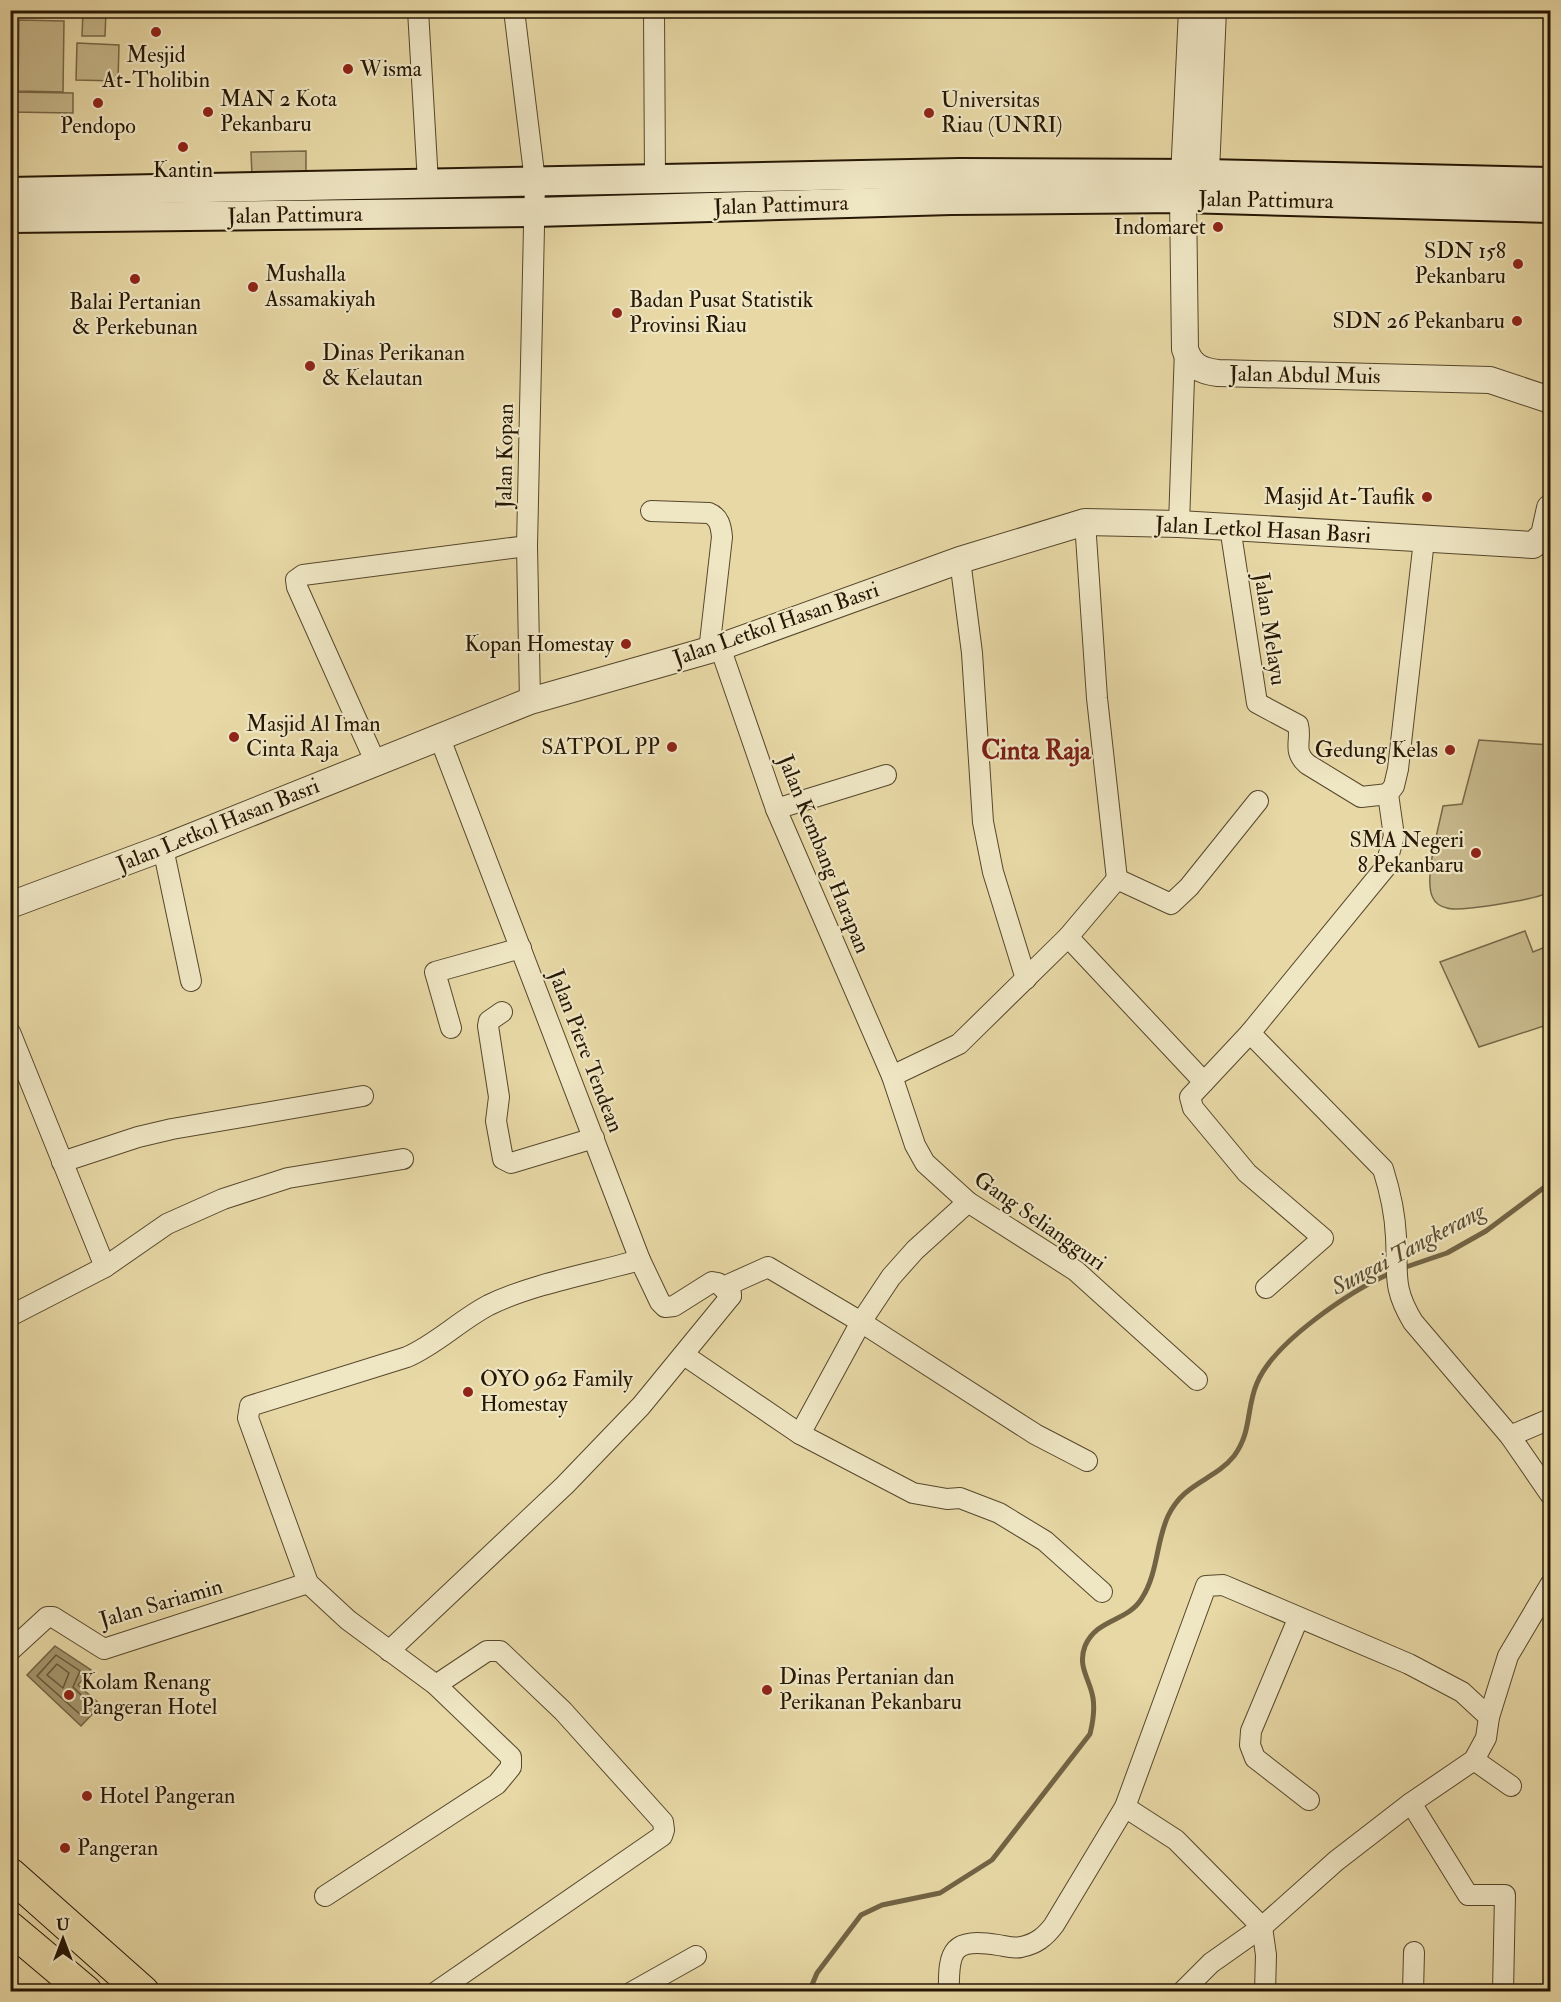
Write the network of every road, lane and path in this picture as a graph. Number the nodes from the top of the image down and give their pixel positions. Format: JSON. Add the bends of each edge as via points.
{"nodes":[{"id":1,"x":418,"y":10,"type":"edge"},
{"id":2,"x":514,"y":10,"type":"edge"},
{"id":3,"x":654,"y":10,"type":"edge"},
{"id":4,"x":1192,"y":10,"type":"edge"},
{"id":5,"x":1214,"y":10,"type":"edge"},
{"id":6,"x":655,"y":179,"type":"junction"},
{"id":7,"x":535,"y":181,"type":"junction"},
{"id":8,"x":1551,"y":182,"type":"edge"},
{"id":9,"x":428,"y":183,"type":"junction"},
{"id":10,"x":1195,"y":186,"type":"junction"},
{"id":11,"x":1389,"y":191,"type":"junction"},
{"id":12,"x":10,"y":192,"type":"edge"},
{"id":13,"x":1551,"y":208,"type":"edge"},
{"id":14,"x":535,"y":212,"type":"junction"},
{"id":15,"x":10,"y":218,"type":"edge"},
{"id":16,"x":1185,"y":349,"type":"junction"},
{"id":17,"x":1551,"y":400,"type":"edge"},
{"id":18,"x":1551,"y":508,"type":"edge"},
{"id":19,"x":651,"y":511,"type":"dead end"},
{"id":20,"x":1085,"y":522,"type":"junction"},
{"id":21,"x":1179,"y":524,"type":"junction"},
{"id":22,"x":1230,"y":527,"type":"junction"},
{"id":23,"x":1424,"y":540,"type":"junction"},
{"id":24,"x":527,"y":546,"type":"junction"},
{"id":25,"x":960,"y":560,"type":"junction"},
{"id":26,"x":715,"y":649,"type":"junction"},
{"id":27,"x":530,"y":701,"type":"junction"},
{"id":28,"x":440,"y":736,"type":"junction"},
{"id":29,"x":375,"y":761,"type":"junction"},
{"id":30,"x":886,"y":775,"type":"dead end"},
{"id":31,"x":1388,"y":794,"type":"junction"},
{"id":32,"x":1258,"y":801,"type":"dead end"},
{"id":33,"x":776,"y":809,"type":"junction"},
{"id":34,"x":163,"y":848,"type":"junction"},
{"id":35,"x":1117,"y":879,"type":"junction"},
{"id":36,"x":10,"y":905,"type":"edge"},
{"id":37,"x":1068,"y":937,"type":"junction"},
{"id":38,"x":521,"y":948,"type":"junction"},
{"id":39,"x":1026,"y":979,"type":"junction"},
{"id":40,"x":190,"y":981,"type":"dead end"},
{"id":41,"x":502,"y":1012,"type":"dead end"},
{"id":42,"x":451,"y":1028,"type":"dead end"},
{"id":43,"x":10,"y":1032,"type":"edge"},
{"id":44,"x":1250,"y":1033,"type":"junction"},
{"id":45,"x":18,"y":1073,"type":"edge"},
{"id":46,"x":892,"y":1076,"type":"junction"},
{"id":47,"x":1204,"y":1082,"type":"junction"},
{"id":48,"x":363,"y":1096,"type":"dead end"},
{"id":49,"x":594,"y":1138,"type":"junction"},
{"id":50,"x":403,"y":1159,"type":"dead end"},
{"id":51,"x":62,"y":1162,"type":"junction"},
{"id":52,"x":968,"y":1202,"type":"junction"},
{"id":53,"x":640,"y":1260,"type":"junction"},
{"id":54,"x":105,"y":1267,"type":"junction"},
{"id":55,"x":1266,"y":1288,"type":"dead end"},
{"id":56,"x":731,"y":1296,"type":"junction"},
{"id":57,"x":10,"y":1316,"type":"edge"},
{"id":58,"x":861,"y":1322,"type":"junction"},
{"id":59,"x":684,"y":1355,"type":"junction"},
{"id":60,"x":1197,"y":1380,"type":"dead end"},
{"id":61,"x":1551,"y":1419,"type":"edge"},
{"id":62,"x":800,"y":1434,"type":"junction"},
{"id":63,"x":1510,"y":1436,"type":"junction"},
{"id":64,"x":1087,"y":1461,"type":"dead end"},
{"id":65,"x":1551,"y":1494,"type":"edge"},
{"id":66,"x":308,"y":1583,"type":"junction"},
{"id":67,"x":1551,"y":1585,"type":"edge"},
{"id":68,"x":1102,"y":1592,"type":"dead end"},
{"id":69,"x":1298,"y":1619,"type":"junction"},
{"id":70,"x":10,"y":1651,"type":"edge"},
{"id":71,"x":389,"y":1651,"type":"junction"},
{"id":72,"x":436,"y":1686,"type":"junction"},
{"id":73,"x":1489,"y":1717,"type":"junction"},
{"id":74,"x":1474,"y":1760,"type":"junction"},
{"id":75,"x":1511,"y":1786,"type":"dead end"},
{"id":76,"x":1309,"y":1800,"type":"dead end"},
{"id":77,"x":1411,"y":1803,"type":"junction"},
{"id":78,"x":1125,"y":1807,"type":"junction"},
{"id":79,"x":10,"y":1874,"type":"edge"},
{"id":80,"x":325,"y":1896,"type":"dead end"},
{"id":81,"x":1262,"y":1927,"type":"junction"},
{"id":82,"x":10,"y":1928,"type":"edge"},
{"id":83,"x":1414,"y":1952,"type":"dead end"},
{"id":84,"x":696,"y":1956,"type":"dead end"},
{"id":85,"x":80,"y":1990,"type":"edge"},
{"id":86,"x":143,"y":1992,"type":"edge"},
{"id":87,"x":436,"y":1992,"type":"edge"},
{"id":88,"x":632,"y":1992,"type":"edge"},
{"id":89,"x":949,"y":1992,"type":"edge"},
{"id":90,"x":1182,"y":1992,"type":"edge"},
{"id":91,"x":1265,"y":1992,"type":"edge"},
{"id":92,"x":1413,"y":1992,"type":"edge"},
{"id":93,"x":1503,"y":1992,"type":"edge"}],
"edges":[{"from":1,"to":9,"type":"street"},
{"from":2,"to":7,"type":"street","name":"Jalan Kopan"},
{"from":3,"to":6,"type":"street"},
{"from":4,"to":10,"type":"street"},
{"from":5,"to":10,"type":"street"},
{"from":6,"to":7,"type":"main road","name":"Jalan Pattimura"},
{"from":6,"to":10,"type":"main road","name":"Jalan Pattimura","via":[[959,173]]},
{"from":7,"to":9,"type":"main road","name":"Jalan Pattimura"},
{"from":7,"to":14,"type":"street","name":"Jalan Kopan"},
{"from":8,"to":11,"type":"main road","name":"Jalan Pattimura"},
{"from":9,"to":12,"type":"main road","name":"Jalan Pattimura"},
{"from":10,"to":11,"type":"main road","name":"Jalan Pattimura"},
{"from":10,"to":14,"type":"main road","name":"Jalan Pattimura","via":[[951,200]]},
{"from":10,"to":16,"type":"street","via":[[1184,231]]},
{"from":11,"to":13,"type":"main road","name":"Jalan Pattimura"},
{"from":14,"to":15,"type":"main road","name":"Jalan Pattimura"},
{"from":14,"to":24,"type":"street","name":"Jalan Kopan"},
{"from":16,"to":17,"type":"street","name":"Jalan Abdul Muis","via":[[1195,366],[1205,371],[1490,380]]},
{"from":16,"to":21,"type":"street"},
{"from":18,"to":23,"type":"street","name":"Jalan Letkol Hasan Basri","via":[[1544,535],[1533,545]]},
{"from":19,"to":26,"type":"street","via":[[709,513],[716,516],[721,526]]},
{"from":20,"to":21,"type":"street","name":"Jalan Letkol Hasan Basri"},
{"from":20,"to":25,"type":"street","name":"Jalan Letkol Hasan Basri"},
{"from":20,"to":35,"type":"street","via":[[1097,698]]},
{"from":21,"to":22,"type":"street","name":"Jalan Letkol Hasan Basri"},
{"from":22,"to":23,"type":"street","name":"Jalan Letkol Hasan Basri"},
{"from":22,"to":31,"type":"street","name":"Jalan Melayu","via":[[1257,703],[1298,725],[1297,745],[1300,758],[1307,764],[1360,798]]},
{"from":23,"to":31,"type":"street","via":[[1398,769]]},
{"from":24,"to":27,"type":"street","name":"Jalan Kopan"},
{"from":24,"to":29,"type":"street","via":[[303,575],[296,580]]},
{"from":25,"to":26,"type":"street","name":"Jalan Letkol Hasan Basri"},
{"from":25,"to":39,"type":"street","via":[[972,653],[983,822],[993,872]]},
{"from":26,"to":27,"type":"street","name":"Jalan Letkol Hasan Basri"},
{"from":26,"to":33,"type":"street","name":"Jalan Kembang Harapan"},
{"from":27,"to":28,"type":"street","name":"Jalan Letkol Hasan Basri"},
{"from":28,"to":29,"type":"street","name":"Jalan Letkol Hasan Basri"},
{"from":28,"to":38,"type":"street","name":"Jalan Piere Tendean"},
{"from":29,"to":34,"type":"street","name":"Jalan Letkol Hasan Basri"},
{"from":30,"to":33,"type":"street"},
{"from":31,"to":44,"type":"street","via":[[1394,836],[1385,868]]},
{"from":32,"to":35,"type":"street","via":[[1171,904]]},
{"from":33,"to":46,"type":"street","name":"Jalan Kembang Harapan"},
{"from":34,"to":36,"type":"street","name":"Jalan Letkol Hasan Basri"},
{"from":34,"to":40,"type":"street"},
{"from":35,"to":37,"type":"street"},
{"from":37,"to":39,"type":"street"},
{"from":37,"to":47,"type":"street"},
{"from":38,"to":42,"type":"street","via":[[435,972]]},
{"from":38,"to":49,"type":"street","name":"Jalan Piere Tendean"},
{"from":39,"to":46,"type":"street","via":[[959,1044]]},
{"from":41,"to":49,"type":"street","via":[[488,1026],[503,1159],[511,1163]]},
{"from":43,"to":45,"type":"street"},
{"from":44,"to":47,"type":"street"},
{"from":44,"to":63,"type":"street","via":[[1383,1169],[1391,1196],[1396,1288],[1402,1304]]},
{"from":45,"to":51,"type":"street"},
{"from":46,"to":52,"type":"street","name":"Gang Seliangguri","via":[[925,1163]]},
{"from":47,"to":55,"type":"street","via":[[1190,1097],[1193,1108],[1247,1173],[1323,1238]]},
{"from":48,"to":51,"type":"street","via":[[172,1129]]},
{"from":49,"to":53,"type":"street","name":"Jalan Piere Tendean"},
{"from":50,"to":54,"type":"street","via":[[288,1178],[223,1199],[167,1224]]},
{"from":51,"to":54,"type":"street"},
{"from":52,"to":58,"type":"street","via":[[903,1264]]},
{"from":52,"to":60,"type":"street","name":"Gang Seliangguri","via":[[1076,1271]]},
{"from":53,"to":56,"type":"street","name":"Jalan Piere Tendean","via":[[662,1305],[674,1306],[712,1282]]},
{"from":53,"to":66,"type":"street","via":[[505,1298],[407,1358],[250,1406],[248,1418]]},
{"from":54,"to":57,"type":"street"},
{"from":56,"to":58,"type":"street","via":[[730,1284],[768,1267]]},
{"from":56,"to":59,"type":"street"},
{"from":58,"to":62,"type":"street"},
{"from":58,"to":64,"type":"street","via":[[1035,1434]]},
{"from":59,"to":62,"type":"street"},
{"from":59,"to":71,"type":"street","via":[[565,1485]]},
{"from":61,"to":63,"type":"street"},
{"from":62,"to":68,"type":"street","via":[[913,1492],[960,1498],[999,1513],[1045,1541]]},
{"from":63,"to":65,"type":"street"},
{"from":66,"to":70,"type":"street","name":"Jalan Sariamin","via":[[104,1649],[47,1617]]},
{"from":66,"to":71,"type":"street"},
{"from":67,"to":73,"type":"street","via":[[1508,1656]]},
{"from":69,"to":73,"type":"street","via":[[1409,1664],[1462,1692]]},
{"from":69,"to":76,"type":"street","via":[[1251,1731],[1250,1744],[1255,1758]]},
{"from":69,"to":78,"type":"street","via":[[1222,1585],[1211,1584],[1202,1590]]},
{"from":71,"to":72,"type":"street"},
{"from":72,"to":80,"type":"street","via":[[506,1751],[511,1767],[497,1784]]},
{"from":72,"to":87,"type":"street","via":[[487,1651],[500,1651],[563,1711],[663,1822],[664,1830],[662,1836],[617,1868]]},
{"from":73,"to":74,"type":"street","via":[[1486,1738]]},
{"from":74,"to":75,"type":"street"},
{"from":74,"to":77,"type":"street"},
{"from":77,"to":81,"type":"street","via":[[1336,1861]]},
{"from":77,"to":93,"type":"street","via":[[1468,1895],[1505,1895]]},
{"from":78,"to":81,"type":"street","via":[[1176,1840]]},
{"from":78,"to":89,"type":"street","via":[[1043,1939],[1018,1948],[974,1941],[960,1945],[953,1951],[949,1964]]},
{"from":79,"to":86,"type":"main road"},
{"from":81,"to":90,"type":"street","via":[[1211,1963]]},
{"from":81,"to":91,"type":"street"},
{"from":82,"to":85,"type":"main road"},
{"from":83,"to":92,"type":"street"},
{"from":84,"to":88,"type":"street"}]}
